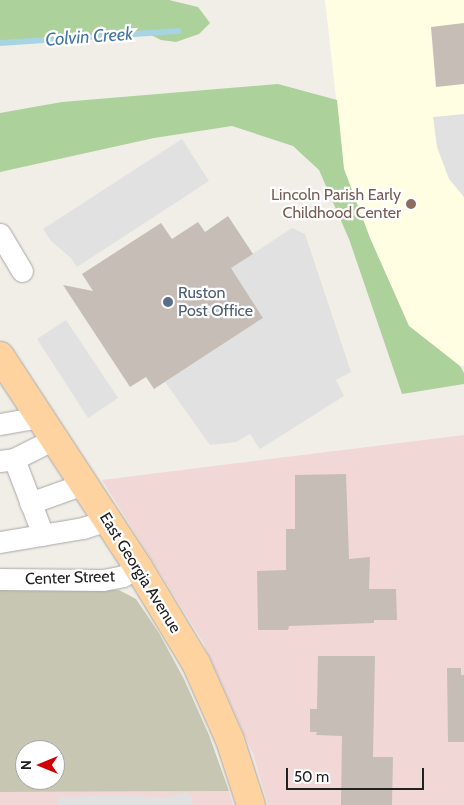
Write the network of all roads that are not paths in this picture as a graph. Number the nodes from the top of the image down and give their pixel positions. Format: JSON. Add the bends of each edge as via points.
{"nodes":[{"id":1,"x":0,"y":234,"type":"edge"},
{"id":2,"x":22,"y":271,"type":"dead end"},
{"id":3,"x":0,"y":356,"type":"edge"},
{"id":4,"x":0,"y":424,"type":"edge"},
{"id":5,"x":47,"y":428,"type":"junction"},
{"id":6,"x":7,"y":460,"type":"edge"},
{"id":7,"x":83,"y":484,"type":"junction"},
{"id":8,"x":30,"y":503,"type":"junction"},
{"id":9,"x":107,"y":520,"type":"junction"},
{"id":10,"x":43,"y":535,"type":"junction"},
{"id":11,"x":0,"y":542,"type":"edge"},
{"id":12,"x":138,"y":567,"type":"junction"},
{"id":13,"x":0,"y":579,"type":"edge"},
{"id":14,"x":251,"y":805,"type":"edge"}],
"edges":[{"from":1,"to":2,"type":"street"},
{"from":3,"to":5,"type":"main road","name":"East Georgia Avenue"},
{"from":4,"to":5,"type":"street"},
{"from":5,"to":6,"type":"street"},
{"from":5,"to":7,"type":"main road","name":"East Georgia Avenue"},
{"from":6,"to":8,"type":"street"},
{"from":7,"to":8,"type":"street"},
{"from":7,"to":9,"type":"main road","name":"East Georgia Avenue"},
{"from":8,"to":10,"type":"street"},
{"from":9,"to":10,"type":"street"},
{"from":9,"to":12,"type":"main road","name":"East Georgia Avenue"},
{"from":10,"to":11,"type":"street"},
{"from":12,"to":13,"type":"street","name":"Center Street","via":[[123,576],[104,580]]},
{"from":12,"to":14,"type":"main road","name":"East Georgia Avenue","via":[[196,663],[230,740]]}]}
